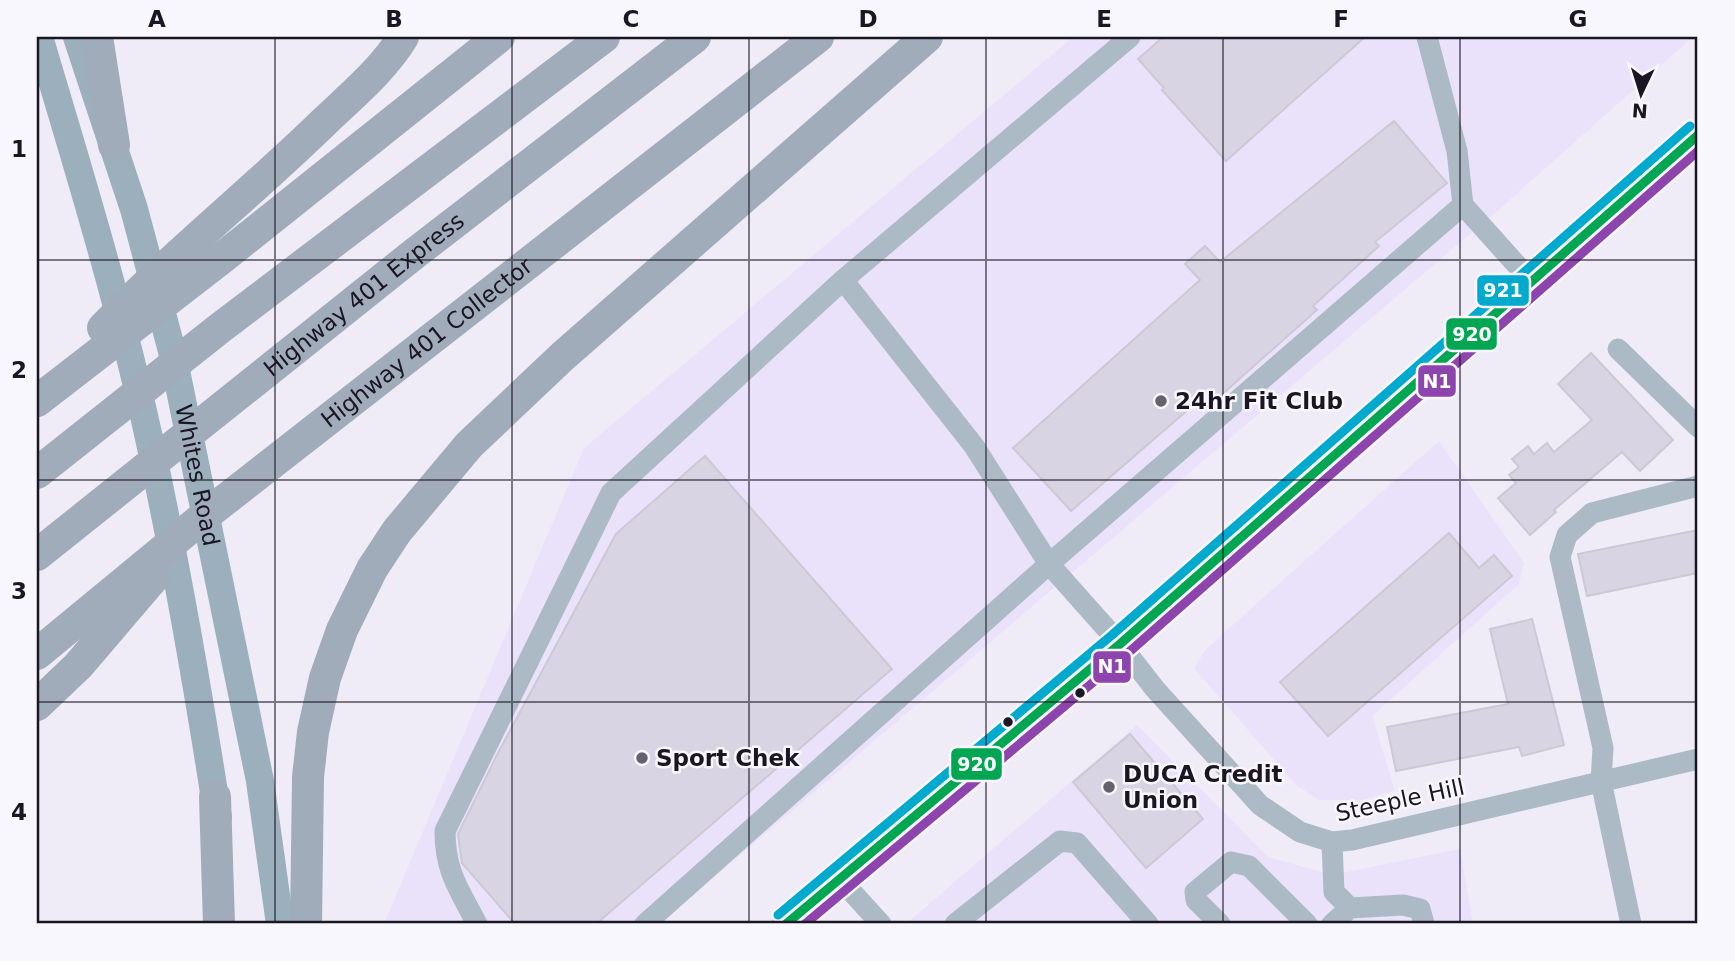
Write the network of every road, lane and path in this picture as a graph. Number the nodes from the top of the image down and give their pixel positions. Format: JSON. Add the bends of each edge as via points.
{"nodes":[{"id":1,"x":38,"y":37,"type":"edge"},
{"id":2,"x":77,"y":37,"type":"edge"},
{"id":3,"x":97,"y":37,"type":"edge"},
{"id":4,"x":403,"y":37,"type":"edge"},
{"id":5,"x":499,"y":37,"type":"edge"},
{"id":6,"x":604,"y":37,"type":"edge"},
{"id":7,"x":695,"y":37,"type":"edge"},
{"id":8,"x":818,"y":37,"type":"edge"},
{"id":9,"x":927,"y":37,"type":"edge"},
{"id":10,"x":1129,"y":37,"type":"edge"},
{"id":11,"x":1427,"y":37,"type":"edge"},
{"id":12,"x":1698,"y":135,"type":"edge"},
{"id":13,"x":114,"y":145,"type":"junction"},
{"id":14,"x":1463,"y":205,"type":"junction"},
{"id":15,"x":843,"y":280,"type":"junction"},
{"id":16,"x":1532,"y":282,"type":"junction"},
{"id":17,"x":1618,"y":349,"type":"dead end"},
{"id":18,"x":49,"y":392,"type":"edge"},
{"id":19,"x":1698,"y":427,"type":"edge"},
{"id":20,"x":37,"y":473,"type":"edge"},
{"id":21,"x":1698,"y":486,"type":"edge"},
{"id":22,"x":207,"y":514,"type":"junction"},
{"id":23,"x":37,"y":555,"type":"edge"},
{"id":24,"x":1049,"y":564,"type":"junction"},
{"id":25,"x":1120,"y":644,"type":"junction"},
{"id":26,"x":37,"y":654,"type":"edge"},
{"id":27,"x":37,"y":705,"type":"edge"},
{"id":28,"x":1698,"y":760,"type":"edge"},
{"id":29,"x":1601,"y":782,"type":"junction"},
{"id":30,"x":215,"y":796,"type":"junction"},
{"id":31,"x":1332,"y":842,"type":"junction"},
{"id":32,"x":840,"y":879,"type":"junction"},
{"id":33,"x":1350,"y":908,"type":"junction"},
{"id":34,"x":219,"y":924,"type":"edge"},
{"id":35,"x":235,"y":924,"type":"edge"},
{"id":36,"x":280,"y":924,"type":"edge"},
{"id":37,"x":306,"y":924,"type":"edge"},
{"id":38,"x":477,"y":924,"type":"edge"},
{"id":39,"x":645,"y":924,"type":"edge"},
{"id":40,"x":786,"y":924,"type":"edge"},
{"id":41,"x":881,"y":924,"type":"edge"},
{"id":42,"x":955,"y":924,"type":"edge"},
{"id":43,"x":1147,"y":924,"type":"edge"},
{"id":44,"x":1220,"y":924,"type":"edge"},
{"id":45,"x":1307,"y":924,"type":"edge"},
{"id":46,"x":1332,"y":924,"type":"edge"},
{"id":47,"x":1424,"y":924,"type":"edge"},
{"id":48,"x":1631,"y":924,"type":"edge"}],
"edges":[{"from":1,"to":30,"type":"main road","name":"Whites Road","via":[[98,235],[152,449],[193,654]]},
{"from":2,"to":13,"type":"main road","name":"Whites Road"},
{"from":3,"to":13,"type":"highway"},
{"from":4,"to":18,"type":"highway","via":[[374,74],[104,327]]},
{"from":5,"to":18,"type":"highway"},
{"from":6,"to":20,"type":"highway"},
{"from":7,"to":23,"type":"highway","name":"Highway 401 Express"},
{"from":8,"to":22,"type":"highway","name":"Highway 401 Collector"},
{"from":9,"to":37,"type":"highway","via":[[563,356],[469,445],[397,531],[342,630],[325,678],[307,777]]},
{"from":10,"to":15,"type":"street"},
{"from":11,"to":14,"type":"street","via":[[1457,151]]},
{"from":12,"to":16,"type":"main road"},
{"from":13,"to":36,"type":"main road","name":"Whites Road","via":[[172,351],[261,781]]},
{"from":14,"to":16,"type":"street"},
{"from":14,"to":24,"type":"street"},
{"from":15,"to":24,"type":"street","name":"Steeple Hill","via":[[974,446]]},
{"from":15,"to":38,"type":"street","via":[[611,493],[445,831],[451,875]]},
{"from":16,"to":25,"type":"main road"},
{"from":17,"to":19,"type":"street"},
{"from":21,"to":29,"type":"street","via":[[1592,513],[1567,535],[1560,556],[1603,748]]},
{"from":22,"to":26,"type":"highway","name":"Highway 401 Collector"},
{"from":22,"to":27,"type":"highway","via":[[78,666]]},
{"from":24,"to":25,"type":"street","name":"Steeple Hill"},
{"from":24,"to":39,"type":"street"},
{"from":25,"to":31,"type":"street","name":"Steeple Hill","via":[[1260,805],[1300,832]]},
{"from":25,"to":32,"type":"main road"},
{"from":28,"to":29,"type":"street","name":"Steeple Hill"},
{"from":29,"to":31,"type":"street","name":"Steeple Hill"},
{"from":29,"to":48,"type":"street"},
{"from":30,"to":34,"type":"highway"},
{"from":30,"to":35,"type":"main road","name":"Whites Road"},
{"from":31,"to":33,"type":"street","via":[[1334,892]]},
{"from":32,"to":40,"type":"main road"},
{"from":32,"to":41,"type":"street"},
{"from":33,"to":46,"type":"street"},
{"from":33,"to":47,"type":"street","via":[[1403,905],[1420,909]]},
{"from":42,"to":43,"type":"street","via":[[1060,841],[1077,843]]},
{"from":44,"to":45,"type":"street","via":[[1196,900],[1195,892],[1231,862],[1249,866]]}]}
